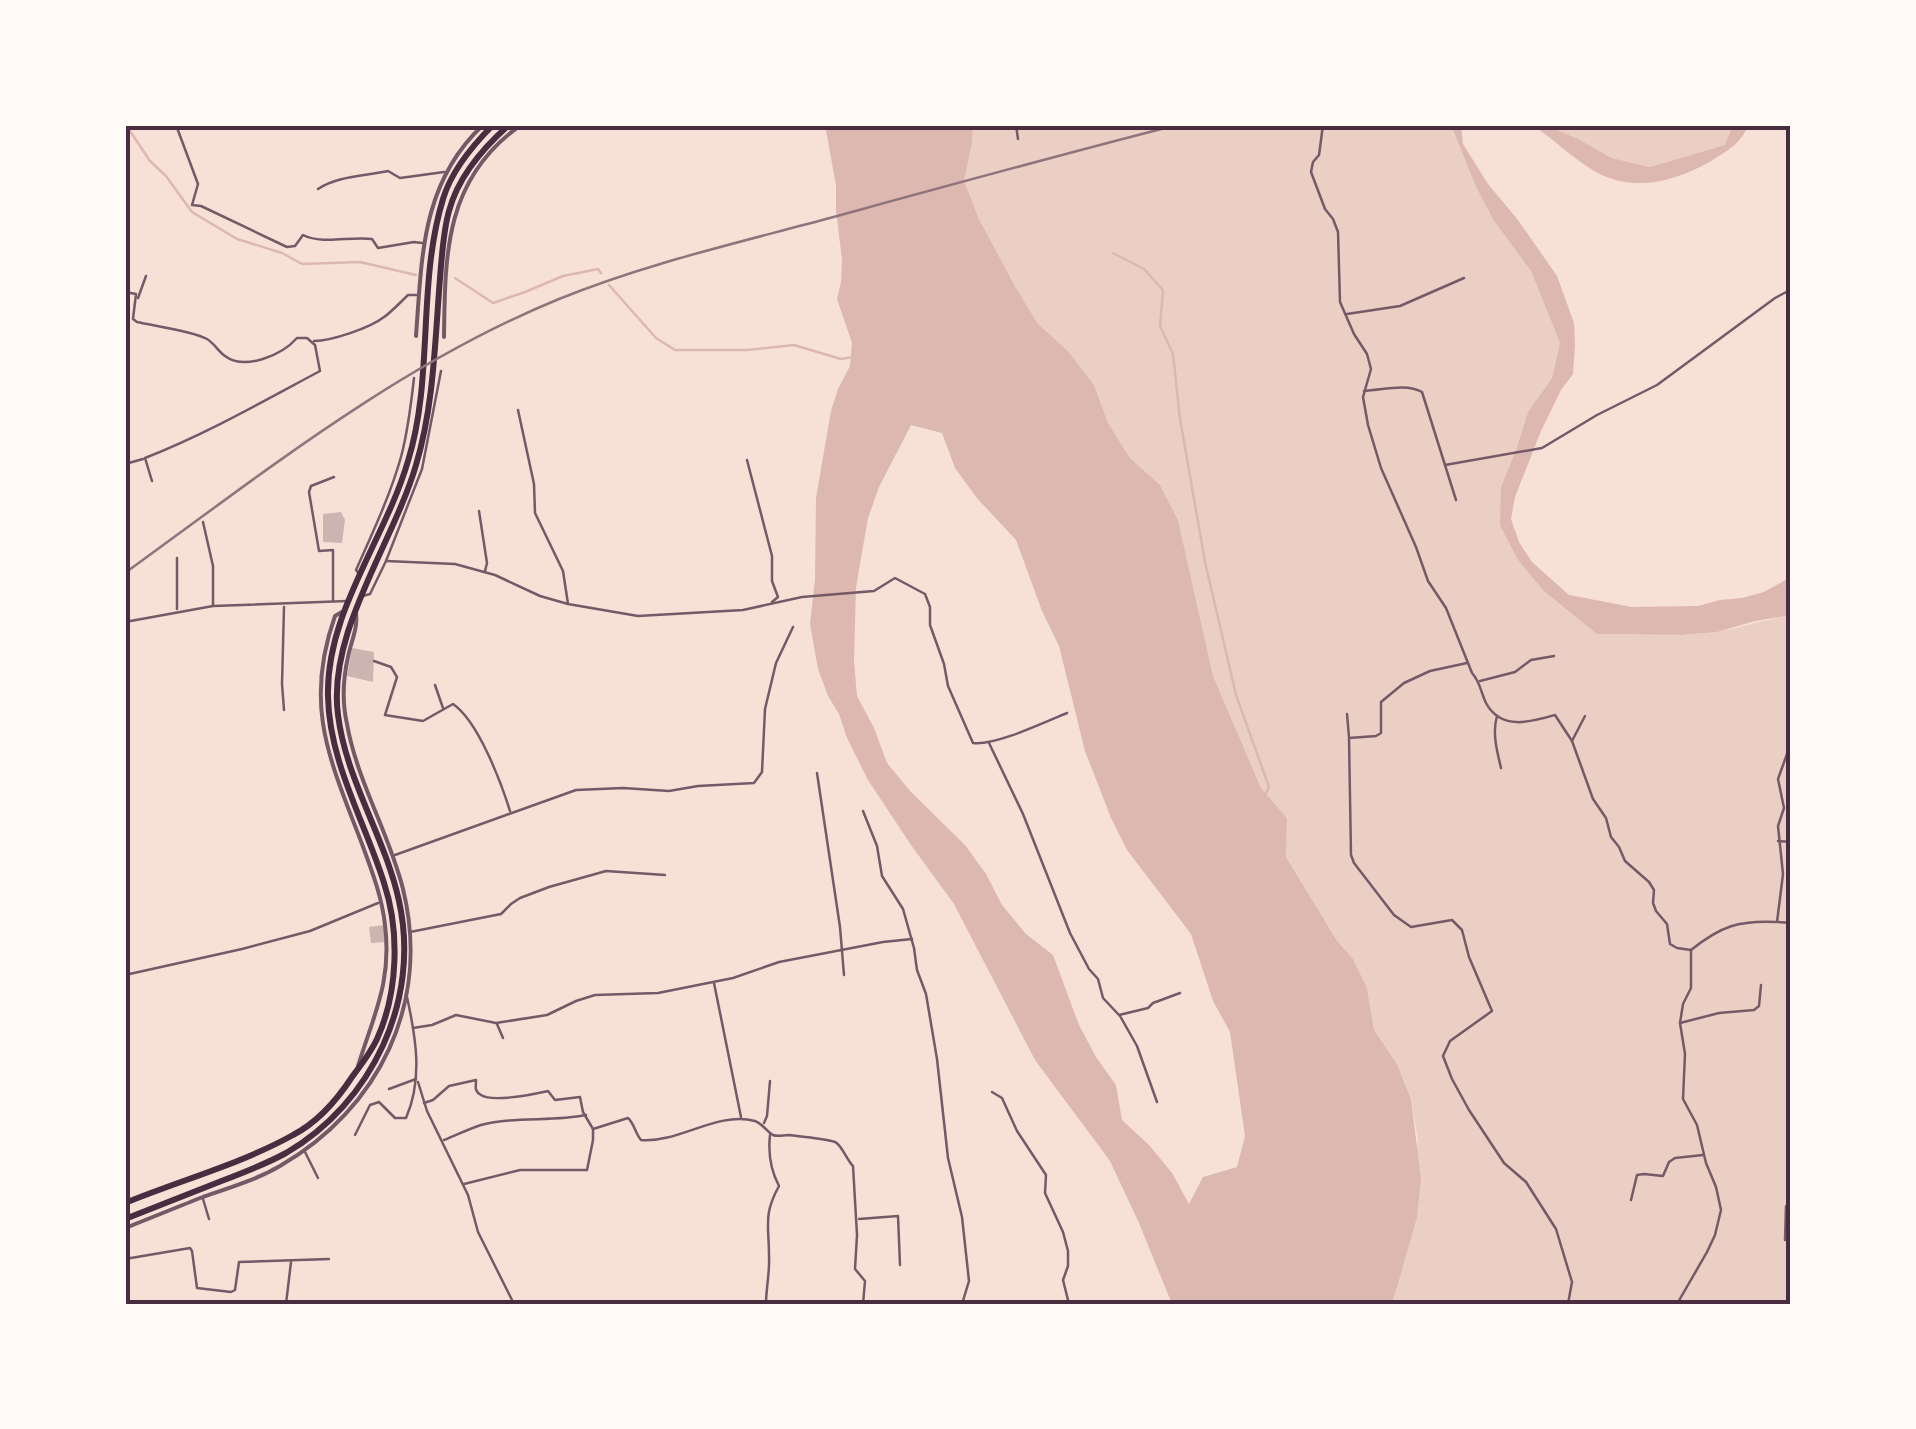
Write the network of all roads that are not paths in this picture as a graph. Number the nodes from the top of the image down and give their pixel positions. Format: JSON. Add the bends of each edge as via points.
{"nodes":[{"id":1,"x":176,"y":125,"type":"edge"},
{"id":2,"x":483,"y":125,"type":"edge"},
{"id":3,"x":493,"y":125,"type":"edge"},
{"id":4,"x":508,"y":125,"type":"edge"},
{"id":5,"x":521,"y":125,"type":"edge"},
{"id":6,"x":1016,"y":125,"type":"edge"},
{"id":7,"x":1323,"y":125,"type":"edge"},
{"id":8,"x":1018,"y":139,"type":"dead end"},
{"id":9,"x":446,"y":172,"type":"junction"},
{"id":10,"x":318,"y":188,"type":"dead end"},
{"id":11,"x":424,"y":243,"type":"junction"},
{"id":12,"x":1791,"y":256,"type":"edge"},
{"id":13,"x":146,"y":276,"type":"dead end"},
{"id":14,"x":1464,"y":278,"type":"dead end"},
{"id":15,"x":1790,"y":290,"type":"edge"},
{"id":16,"x":125,"y":292,"type":"edge"},
{"id":17,"x":419,"y":295,"type":"junction"},
{"id":18,"x":137,"y":299,"type":"junction"},
{"id":19,"x":1346,"y":314,"type":"junction"},
{"id":20,"x":416,"y":336,"type":"dead end"},
{"id":21,"x":444,"y":337,"type":"dead end"},
{"id":22,"x":315,"y":342,"type":"junction"},
{"id":23,"x":441,"y":371,"type":"dead end"},
{"id":24,"x":414,"y":378,"type":"dead end"},
{"id":25,"x":1364,"y":391,"type":"junction"},
{"id":26,"x":518,"y":410,"type":"dead end"},
{"id":27,"x":145,"y":458,"type":"junction"},
{"id":28,"x":747,"y":460,"type":"dead end"},
{"id":29,"x":125,"y":464,"type":"edge"},
{"id":30,"x":1446,"y":465,"type":"junction"},
{"id":31,"x":334,"y":477,"type":"dead end"},
{"id":32,"x":152,"y":481,"type":"dead end"},
{"id":33,"x":1456,"y":500,"type":"dead end"},
{"id":34,"x":479,"y":511,"type":"dead end"},
{"id":35,"x":203,"y":522,"type":"dead end"},
{"id":36,"x":177,"y":558,"type":"dead end"},
{"id":37,"x":386,"y":561,"type":"junction"},
{"id":38,"x":484,"y":572,"type":"junction"},
{"id":39,"x":360,"y":576,"type":"junction"},
{"id":40,"x":362,"y":596,"type":"junction"},
{"id":41,"x":333,"y":602,"type":"junction"},
{"id":42,"x":285,"y":604,"type":"junction"},
{"id":43,"x":568,"y":604,"type":"junction"},
{"id":44,"x":771,"y":604,"type":"junction"},
{"id":45,"x":348,"y":605,"type":"junction"},
{"id":46,"x":213,"y":606,"type":"junction"},
{"id":47,"x":177,"y":611,"type":"junction"},
{"id":48,"x":356,"y":612,"type":"junction"},
{"id":49,"x":125,"y":622,"type":"edge"},
{"id":50,"x":794,"y":627,"type":"dead end"},
{"id":51,"x":1554,"y":656,"type":"dead end"},
{"id":52,"x":374,"y":661,"type":"dead end"},
{"id":53,"x":1468,"y":662,"type":"junction"},
{"id":54,"x":1480,"y":681,"type":"junction"},
{"id":55,"x":435,"y":685,"type":"dead end"},
{"id":56,"x":284,"y":710,"type":"dead end"},
{"id":57,"x":443,"y":710,"type":"junction"},
{"id":58,"x":1067,"y":713,"type":"dead end"},
{"id":59,"x":1348,"y":714,"type":"dead end"},
{"id":60,"x":1497,"y":716,"type":"junction"},
{"id":61,"x":1585,"y":716,"type":"dead end"},
{"id":62,"x":1791,"y":732,"type":"edge"},
{"id":63,"x":1349,"y":738,"type":"junction"},
{"id":64,"x":1572,"y":741,"type":"junction"},
{"id":65,"x":988,"y":742,"type":"junction"},
{"id":66,"x":1500,"y":768,"type":"dead end"},
{"id":67,"x":817,"y":774,"type":"dead end"},
{"id":68,"x":862,"y":811,"type":"dead end"},
{"id":69,"x":510,"y":813,"type":"junction"},
{"id":70,"x":1778,"y":841,"type":"junction"},
{"id":71,"x":1791,"y":842,"type":"edge"},
{"id":72,"x":393,"y":856,"type":"junction"},
{"id":73,"x":665,"y":875,"type":"dead end"},
{"id":74,"x":381,"y":901,"type":"junction"},
{"id":75,"x":1777,"y":922,"type":"junction"},
{"id":76,"x":1791,"y":923,"type":"edge"},
{"id":77,"x":410,"y":932,"type":"junction"},
{"id":78,"x":912,"y":940,"type":"junction"},
{"id":79,"x":841,"y":950,"type":"junction"},
{"id":80,"x":1691,"y":950,"type":"junction"},
{"id":81,"x":125,"y":974,"type":"edge"},
{"id":82,"x":844,"y":975,"type":"dead end"},
{"id":83,"x":713,"y":981,"type":"junction"},
{"id":84,"x":1761,"y":985,"type":"dead end"},
{"id":85,"x":1180,"y":992,"type":"dead end"},
{"id":86,"x":406,"y":996,"type":"junction"},
{"id":87,"x":1119,"y":1015,"type":"junction"},
{"id":88,"x":496,"y":1022,"type":"junction"},
{"id":89,"x":1680,"y":1024,"type":"junction"},
{"id":90,"x":414,"y":1028,"type":"junction"},
{"id":91,"x":503,"y":1038,"type":"dead end"},
{"id":92,"x":357,"y":1070,"type":"junction"},
{"id":93,"x":418,"y":1080,"type":"junction"},
{"id":94,"x":770,"y":1081,"type":"dead end"},
{"id":95,"x":390,"y":1089,"type":"dead end"},
{"id":96,"x":992,"y":1092,"type":"dead end"},
{"id":97,"x":1157,"y":1102,"type":"dead end"},
{"id":98,"x":424,"y":1103,"type":"junction"},
{"id":99,"x":586,"y":1115,"type":"junction"},
{"id":100,"x":742,"y":1119,"type":"junction"},
{"id":101,"x":763,"y":1125,"type":"junction"},
{"id":102,"x":593,"y":1129,"type":"junction"},
{"id":103,"x":770,"y":1131,"type":"junction"},
{"id":104,"x":356,"y":1135,"type":"dead end"},
{"id":105,"x":442,"y":1140,"type":"junction"},
{"id":106,"x":304,"y":1151,"type":"junction"},
{"id":107,"x":1704,"y":1155,"type":"junction"},
{"id":108,"x":318,"y":1178,"type":"dead end"},
{"id":109,"x":462,"y":1184,"type":"junction"},
{"id":110,"x":203,"y":1197,"type":"junction"},
{"id":111,"x":1631,"y":1200,"type":"dead end"},
{"id":112,"x":125,"y":1202,"type":"edge"},
{"id":113,"x":1791,"y":1205,"type":"edge"},
{"id":114,"x":125,"y":1219,"type":"edge"},
{"id":115,"x":210,"y":1219,"type":"dead end"},
{"id":116,"x":856,"y":1219,"type":"junction"},
{"id":117,"x":125,"y":1228,"type":"edge"},
{"id":118,"x":1785,"y":1240,"type":"dead end"},
{"id":119,"x":125,"y":1258,"type":"edge"},
{"id":120,"x":330,"y":1259,"type":"dead end"},
{"id":121,"x":291,"y":1262,"type":"junction"},
{"id":122,"x":900,"y":1265,"type":"dead end"},
{"id":123,"x":286,"y":1304,"type":"edge"},
{"id":124,"x":514,"y":1304,"type":"edge"},
{"id":125,"x":766,"y":1304,"type":"edge"},
{"id":126,"x":863,"y":1304,"type":"edge"},
{"id":127,"x":962,"y":1304,"type":"edge"},
{"id":128,"x":1069,"y":1304,"type":"edge"},
{"id":129,"x":1568,"y":1304,"type":"edge"},
{"id":130,"x":1678,"y":1304,"type":"edge"}],
"edges":[{"from":1,"to":11,"type":"street","via":[[198,184],[192,205],[287,247],[303,235],[361,238],[378,248]]},
{"from":2,"to":9,"type":"street"},
{"from":3,"to":39,"type":"highway","via":[[443,196],[416,428]]},
{"from":4,"to":40,"type":"highway","via":[[485,146],[449,209],[426,428],[406,495]]},
{"from":5,"to":21,"type":"street","via":[[490,150],[455,210]]},
{"from":6,"to":8,"type":"street"},
{"from":7,"to":19,"type":"street","via":[[1311,172],[1338,232]]},
{"from":9,"to":10,"type":"street","via":[[400,178],[388,171]]},
{"from":9,"to":11,"type":"street"},
{"from":11,"to":17,"type":"street"},
{"from":12,"to":15,"type":"street"},
{"from":13,"to":18,"type":"street"},
{"from":14,"to":19,"type":"street","via":[[1400,306]]},
{"from":15,"to":30,"type":"street","via":[[1657,385],[1542,448]]},
{"from":16,"to":18,"type":"street"},
{"from":17,"to":20,"type":"street"},
{"from":17,"to":22,"type":"street","via":[[408,295],[361,328]]},
{"from":18,"to":22,"type":"street","via":[[137,322],[206,338],[235,362],[278,352],[297,338]]},
{"from":19,"to":25,"type":"street","via":[[1371,369]]},
{"from":22,"to":27,"type":"street","via":[[320,371]]},
{"from":23,"to":37,"type":"street","via":[[422,470]]},
{"from":24,"to":39,"type":"street","via":[[400,460],[356,570]]},
{"from":25,"to":30,"type":"street","via":[[1418,388]]},
{"from":25,"to":53,"type":"street","via":[[1381,468]]},
{"from":26,"to":43,"type":"street","via":[[535,513],[563,571]]},
{"from":27,"to":29,"type":"street"},
{"from":27,"to":32,"type":"street"},
{"from":28,"to":44,"type":"street","via":[[772,556],[778,597]]},
{"from":30,"to":33,"type":"street"},
{"from":31,"to":41,"type":"street","via":[[309,492],[320,551],[333,550]]},
{"from":34,"to":38,"type":"street"},
{"from":35,"to":46,"type":"street"},
{"from":36,"to":47,"type":"street"},
{"from":37,"to":38,"type":"street"},
{"from":37,"to":40,"type":"street","via":[[370,594]]},
{"from":38,"to":43,"type":"street"},
{"from":39,"to":40,"type":"highway"},
{"from":39,"to":45,"type":"highway"},
{"from":40,"to":48,"type":"highway"},
{"from":41,"to":42,"type":"street"},
{"from":41,"to":45,"type":"street"},
{"from":42,"to":46,"type":"street"},
{"from":42,"to":56,"type":"street"},
{"from":43,"to":44,"type":"street","via":[[638,616]]},
{"from":44,"to":65,"type":"street","via":[[874,591],[895,578],[925,594],[966,732],[973,744]]},
{"from":45,"to":74,"type":"street","via":[[335,616],[322,658],[322,726]]},
{"from":45,"to":92,"type":"highway","via":[[329,670],[330,734],[394,928],[386,1013]]},
{"from":46,"to":47,"type":"street"},
{"from":47,"to":49,"type":"street"},
{"from":48,"to":72,"type":"street","via":[[345,670],[346,720]]},
{"from":48,"to":114,"type":"highway","via":[[338,673],[338,715],[404,928],[398,1008],[386,1040],[352,1098],[309,1137],[267,1163]]},
{"from":50,"to":69,"type":"street","via":[[776,662],[765,708],[762,772],[754,784],[576,790]]},
{"from":51,"to":54,"type":"street"},
{"from":52,"to":57,"type":"street","via":[[391,666],[397,678],[385,715],[423,721]]},
{"from":53,"to":54,"type":"street"},
{"from":53,"to":63,"type":"street","via":[[1404,683],[1381,702],[1381,733]]},
{"from":54,"to":60,"type":"street"},
{"from":55,"to":57,"type":"street"},
{"from":57,"to":69,"type":"street","via":[[453,704],[462,711],[500,779]]},
{"from":58,"to":65,"type":"street"},
{"from":59,"to":63,"type":"street"},
{"from":60,"to":64,"type":"street","via":[[1514,723],[1556,715]]},
{"from":60,"to":66,"type":"street"},
{"from":61,"to":64,"type":"street"},
{"from":62,"to":70,"type":"street","via":[[1778,779],[1784,808]]},
{"from":63,"to":129,"type":"street","via":[[1354,863],[1411,927],[1452,920],[1462,930],[1492,1011],[1450,1041],[1443,1056],[1504,1164],[1526,1182],[1556,1230],[1572,1282]]},
{"from":64,"to":80,"type":"street","via":[[1611,837],[1654,890],[1670,944]]},
{"from":65,"to":87,"type":"street","via":[[1070,933],[1103,998]]},
{"from":67,"to":79,"type":"street"},
{"from":68,"to":78,"type":"street"},
{"from":69,"to":72,"type":"street"},
{"from":70,"to":71,"type":"street"},
{"from":70,"to":75,"type":"street","via":[[1783,874]]},
{"from":72,"to":77,"type":"street"},
{"from":73,"to":77,"type":"street","via":[[590,874],[520,898],[501,914]]},
{"from":74,"to":81,"type":"street","via":[[310,930]]},
{"from":74,"to":92,"type":"street","via":[[385,984]]},
{"from":75,"to":76,"type":"street"},
{"from":75,"to":80,"type":"street","via":[[1737,923]]},
{"from":77,"to":86,"type":"street"},
{"from":78,"to":79,"type":"street"},
{"from":78,"to":127,"type":"street","via":[[960,1202],[968,1281]]},
{"from":79,"to":82,"type":"street"},
{"from":79,"to":83,"type":"street"},
{"from":80,"to":89,"type":"street","via":[[1691,988]]},
{"from":83,"to":88,"type":"street","via":[[658,994],[596,995],[546,1015]]},
{"from":83,"to":100,"type":"street"},
{"from":84,"to":89,"type":"street","via":[[1754,1010]]},
{"from":85,"to":87,"type":"street"},
{"from":86,"to":90,"type":"street"},
{"from":86,"to":106,"type":"street","via":[[376,1076],[340,1121]]},
{"from":87,"to":97,"type":"street"},
{"from":88,"to":90,"type":"street","via":[[456,1015]]},
{"from":88,"to":91,"type":"street"},
{"from":89,"to":107,"type":"street","via":[[1683,1099]]},
{"from":90,"to":93,"type":"street"},
{"from":92,"to":112,"type":"highway","via":[[335,1102],[296,1134]]},
{"from":93,"to":95,"type":"street"},
{"from":93,"to":98,"type":"street"},
{"from":93,"to":104,"type":"street","via":[[406,1118],[395,1118],[379,1102],[370,1104]]},
{"from":94,"to":101,"type":"street"},
{"from":96,"to":128,"type":"street","via":[[1002,1098],[1046,1175],[1045,1194],[1068,1252],[1063,1280]]},
{"from":98,"to":99,"type":"street","via":[[450,1086],[476,1080],[480,1095],[494,1099],[548,1091],[554,1100],[580,1097]]},
{"from":98,"to":105,"type":"street"},
{"from":99,"to":102,"type":"street"},
{"from":99,"to":105,"type":"street","via":[[484,1124]]},
{"from":100,"to":101,"type":"street"},
{"from":100,"to":102,"type":"street","via":[[653,1141],[641,1140],[628,1118]]},
{"from":101,"to":103,"type":"street"},
{"from":102,"to":109,"type":"street","via":[[587,1170],[520,1170]]},
{"from":103,"to":116,"type":"street","via":[[841,1147],[853,1166]]},
{"from":103,"to":125,"type":"street","via":[[778,1186],[766,1218]]},
{"from":105,"to":109,"type":"street"},
{"from":106,"to":108,"type":"street"},
{"from":106,"to":110,"type":"street"},
{"from":107,"to":111,"type":"street","via":[[1675,1158],[1663,1176],[1636,1175]]},
{"from":107,"to":130,"type":"street","via":[[1720,1210],[1707,1252]]},
{"from":109,"to":124,"type":"street"},
{"from":110,"to":115,"type":"street"},
{"from":110,"to":117,"type":"street"},
{"from":113,"to":118,"type":"street"},
{"from":116,"to":122,"type":"street","via":[[898,1216]]},
{"from":116,"to":126,"type":"street","via":[[855,1269],[865,1281]]},
{"from":119,"to":121,"type":"street","via":[[190,1248],[197,1288],[231,1292],[239,1262]]},
{"from":120,"to":121,"type":"street"},
{"from":121,"to":123,"type":"street"}]}
